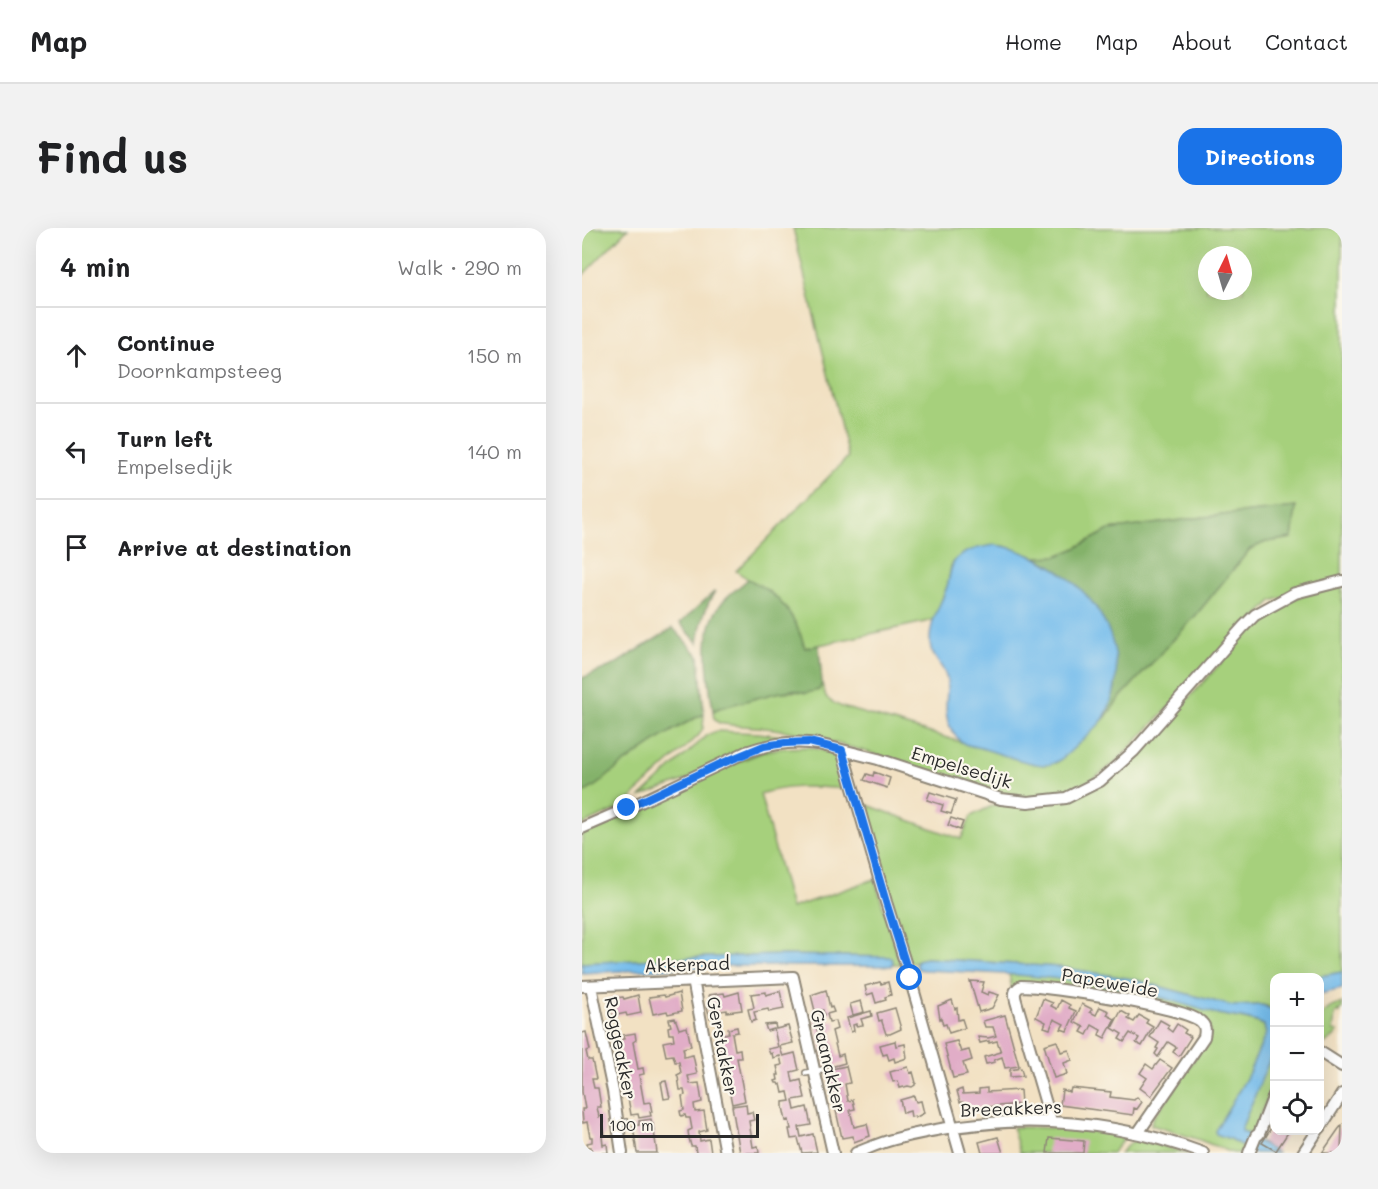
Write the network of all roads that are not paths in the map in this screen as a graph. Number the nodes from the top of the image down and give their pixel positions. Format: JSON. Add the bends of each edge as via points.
{"nodes":[{"id":1,"x":1342,"y":581,"type":"edge"},
{"id":2,"x":842,"y":750,"type":"junction"},
{"id":3,"x":582,"y":828,"type":"edge"},
{"id":4,"x":793,"y":977,"type":"joint"},
{"id":5,"x":693,"y":980,"type":"junction"},
{"id":6,"x":587,"y":986,"type":"edge"},
{"id":7,"x":1324,"y":1055,"type":"edge"},
{"id":8,"x":1342,"y":1066,"type":"edge"},
{"id":9,"x":1342,"y":1094,"type":"edge"},
{"id":10,"x":1270,"y":1107,"type":"edge"},
{"id":11,"x":1051,"y":1121,"type":"junction"},
{"id":12,"x":1324,"y":1121,"type":"edge"},
{"id":13,"x":952,"y":1127,"type":"junction"},
{"id":14,"x":1138,"y":1133,"type":"junction"},
{"id":15,"x":1315,"y":1135,"type":"edge"},
{"id":16,"x":622,"y":1153,"type":"edge"},
{"id":17,"x":726,"y":1153,"type":"edge"},
{"id":18,"x":833,"y":1153,"type":"edge"},
{"id":19,"x":856,"y":1153,"type":"edge"},
{"id":20,"x":960,"y":1153,"type":"edge"},
{"id":21,"x":1203,"y":1153,"type":"edge"},
{"id":22,"x":1249,"y":1153,"type":"edge"},
{"id":23,"x":1303,"y":1153,"type":"edge"}],
"edges":[{"from":1,"to":2,"type":"street","name":"Empelsedijk","via":[[1295,593],[1255,615],[1134,751],[1100,781],[1066,798],[1028,802],[1001,799]]},
{"from":2,"to":3,"type":"street","name":"Empelsedijk","via":[[809,742],[764,746]]},
{"from":2,"to":13,"type":"street"},
{"from":4,"to":5,"type":"street","name":"Akkerpad"},
{"from":4,"to":18,"type":"street","name":"Graanakker"},
{"from":5,"to":6,"type":"street","name":"Akkerpad"},
{"from":5,"to":17,"type":"street","name":"Gerstakker","via":[[713,1109]]},
{"from":6,"to":16,"type":"street","name":"Roggeakker","via":[[622,1123]]},
{"from":7,"to":8,"type":"street"},
{"from":9,"to":12,"type":"street"},
{"from":10,"to":22,"type":"street"},
{"from":11,"to":13,"type":"street","name":"Breeakkers"},
{"from":11,"to":14,"type":"street","name":"Breeakkers"},
{"from":11,"to":14,"type":"street","name":"Papeweide","via":[[1014,994],[1021,986],[1115,999],[1165,1009],[1202,1022],[1204,1037]]},
{"from":13,"to":19,"type":"street","name":"Breeakkers","via":[[893,1139]]},
{"from":13,"to":20,"type":"street"},
{"from":14,"to":21,"type":"street","name":"Breeakkers"},
{"from":15,"to":23,"type":"street"}]}
